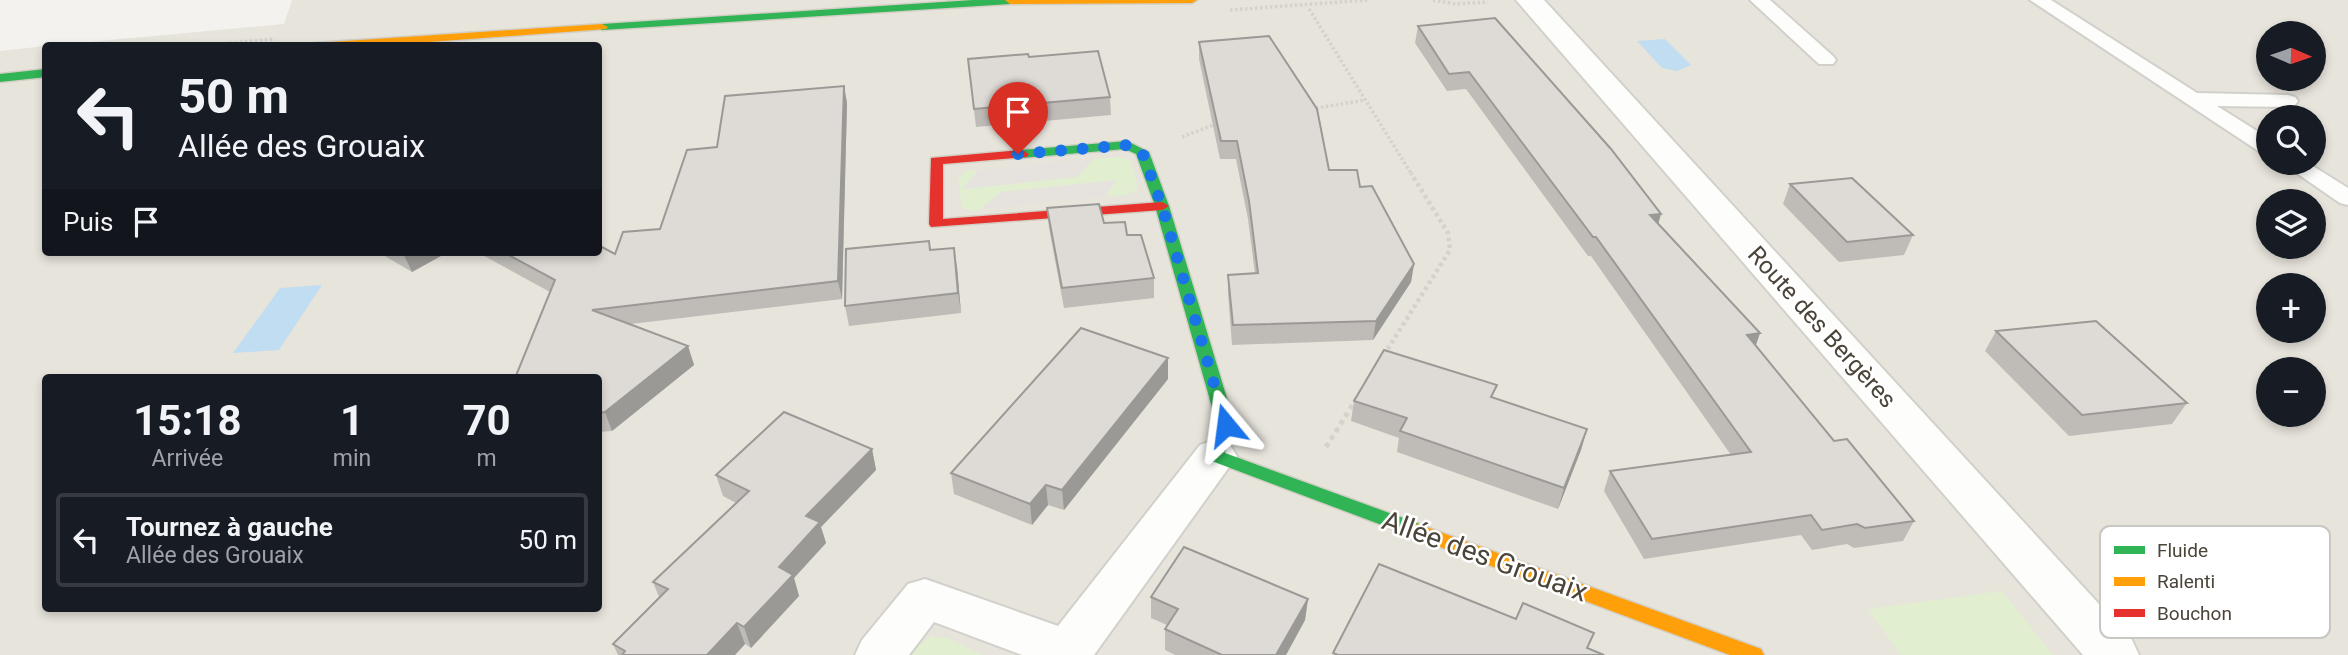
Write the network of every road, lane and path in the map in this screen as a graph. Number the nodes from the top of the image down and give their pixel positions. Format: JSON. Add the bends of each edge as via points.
{"nodes":[{"id":1,"x":1192,"y":0,"type":"edge"},
{"id":2,"x":1433,"y":0,"type":"edge"},
{"id":3,"x":1529,"y":0,"type":"edge"},
{"id":4,"x":1759,"y":0,"type":"edge"},
{"id":5,"x":2039,"y":0,"type":"edge"},
{"id":6,"x":1017,"y":1,"type":"edge"},
{"id":7,"x":1499,"y":1,"type":"edge"},
{"id":8,"x":1309,"y":9,"type":"dead end"},
{"id":9,"x":377,"y":42,"type":"edge"},
{"id":10,"x":1826,"y":60,"type":"dead end"},
{"id":11,"x":42,"y":73,"type":"edge"},
{"id":12,"x":0,"y":78,"type":"edge"},
{"id":13,"x":2192,"y":99,"type":"junction"},
{"id":14,"x":1366,"y":100,"type":"junction"},
{"id":15,"x":2288,"y":101,"type":"dead end"},
{"id":16,"x":1298,"y":111,"type":"edge"},
{"id":17,"x":1217,"y":124,"type":"edge"},
{"id":18,"x":2256,"y":139,"type":"edge"},
{"id":19,"x":1142,"y":152,"type":"junction"},
{"id":20,"x":2312,"y":175,"type":"edge"},
{"id":21,"x":2348,"y":198,"type":"edge"},
{"id":22,"x":1162,"y":206,"type":"junction"},
{"id":23,"x":1378,"y":365,"type":"edge"},
{"id":24,"x":1363,"y":388,"type":"edge"},
{"id":25,"x":1215,"y":456,"type":"junction"},
{"id":26,"x":1320,"y":457,"type":"dead end"},
{"id":27,"x":1066,"y":653,"type":"edge"},
{"id":28,"x":880,"y":655,"type":"edge"},
{"id":29,"x":1754,"y":655,"type":"edge"},
{"id":30,"x":2114,"y":655,"type":"edge"}],
"edges":[{"from":1,"to":6,"type":"street"},
{"from":2,"to":7,"type":"path","via":[[1456,4]]},
{"from":3,"to":30,"type":"street","name":"Route des Bergères"},
{"from":4,"to":10,"type":"lane"},
{"from":5,"to":13,"type":"lane"},
{"from":6,"to":9,"type":"street"},
{"from":8,"to":14,"type":"path"},
{"from":11,"to":12,"type":"street"},
{"from":13,"to":15,"type":"lane"},
{"from":13,"to":18,"type":"lane"},
{"from":14,"to":16,"type":"path"},
{"from":14,"to":23,"type":"path","via":[[1448,233],[1450,250]]},
{"from":17,"to":19,"type":"path"},
{"from":19,"to":22,"type":"street"},
{"from":19,"to":22,"type":"street","via":[[1128,145],[936,161],[936,225]]},
{"from":20,"to":21,"type":"lane"},
{"from":22,"to":25,"type":"street","via":[[1226,425]]},
{"from":24,"to":26,"type":"path"},
{"from":25,"to":27,"type":"street"},
{"from":25,"to":29,"type":"street","name":"Allée des Grouaix"},
{"from":27,"to":28,"type":"street","via":[[925,598]]}]}
